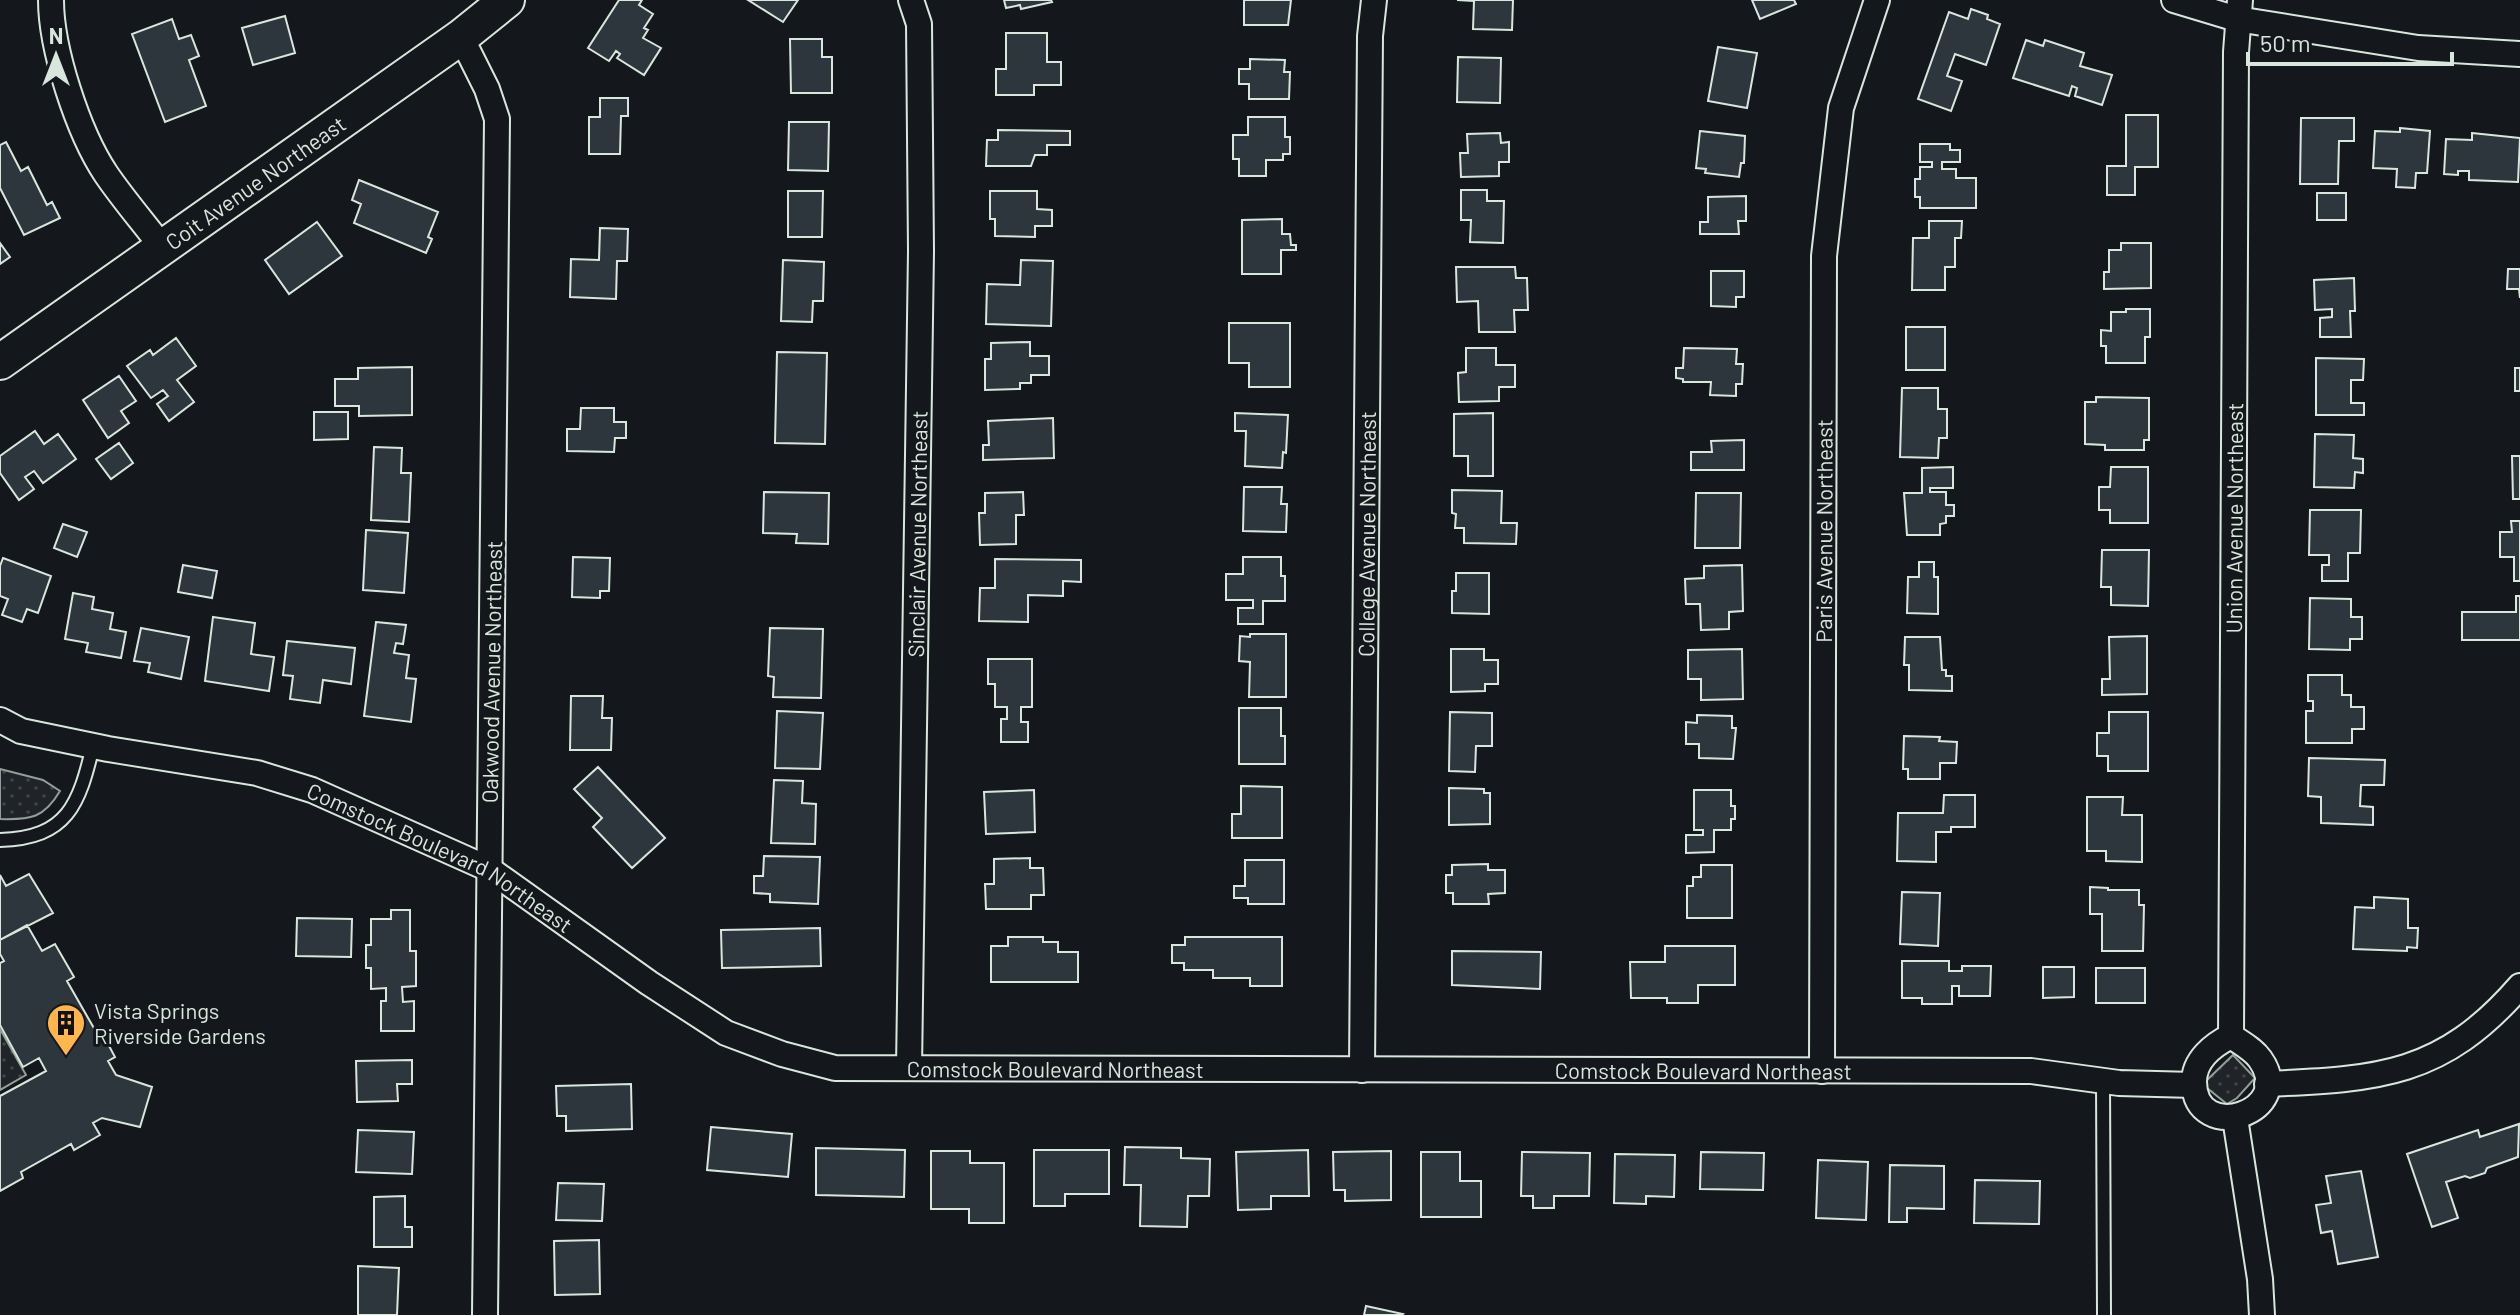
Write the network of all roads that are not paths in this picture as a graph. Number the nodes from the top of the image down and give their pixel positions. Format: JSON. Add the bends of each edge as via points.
{"nodes":[{"id":1,"x":51,"y":0,"type":"edge"},
{"id":2,"x":507,"y":0,"type":"edge"},
{"id":3,"x":911,"y":0,"type":"edge"},
{"id":4,"x":1374,"y":0,"type":"edge"},
{"id":5,"x":1877,"y":0,"type":"edge"},
{"id":6,"x":2174,"y":0,"type":"edge"},
{"id":7,"x":2238,"y":10,"type":"edge"},
{"id":8,"x":461,"y":37,"type":"junction"},
{"id":9,"x":2520,"y":54,"type":"edge"},
{"id":10,"x":162,"y":247,"type":"junction"},
{"id":11,"x":0,"y":362,"type":"edge"},
{"id":12,"x":0,"y":720,"type":"edge"},
{"id":13,"x":93,"y":746,"type":"junction"},
{"id":14,"x":0,"y":840,"type":"edge"},
{"id":15,"x":489,"y":869,"type":"junction"},
{"id":16,"x":2520,"y":986,"type":"edge"},
{"id":17,"x":2231,"y":1036,"type":"junction"},
{"id":18,"x":909,"y":1068,"type":"junction"},
{"id":19,"x":1362,"y":1070,"type":"junction"},
{"id":20,"x":1822,"y":1071,"type":"junction"},
{"id":21,"x":2103,"y":1080,"type":"junction"},
{"id":22,"x":2267,"y":1084,"type":"junction"},
{"id":23,"x":2194,"y":1085,"type":"junction"},
{"id":24,"x":2235,"y":1118,"type":"junction"},
{"id":25,"x":485,"y":1315,"type":"edge"},
{"id":26,"x":2104,"y":1315,"type":"edge"},
{"id":27,"x":2262,"y":1315,"type":"edge"}],
"edges":[{"from":1,"to":10,"type":"street","via":[[51,26],[75,110],[104,171]]},
{"from":2,"to":8,"type":"street","name":"Coit Avenue Northeast"},
{"from":3,"to":18,"type":"street","name":"Sinclair Avenue Northeast","via":[[919,24],[921,251]]},
{"from":4,"to":19,"type":"street","name":"College Avenue Northeast"},
{"from":5,"to":20,"type":"street","name":"Paris Avenue Northeast","via":[[1841,108],[1824,256]]},
{"from":6,"to":7,"type":"street"},
{"from":7,"to":9,"type":"street","via":[[2418,48]]},
{"from":7,"to":17,"type":"street","name":"Union Avenue Northeast"},
{"from":8,"to":10,"type":"street","name":"Coit Avenue Northeast"},
{"from":8,"to":15,"type":"street","name":"Oakwood Avenue Northeast","via":[[497,119]]},
{"from":10,"to":11,"type":"street","name":"Coit Avenue Northeast"},
{"from":12,"to":13,"type":"street","name":"Comstock Boulevard Northeast","via":[[21,731]]},
{"from":13,"to":14,"type":"lane","via":[[83,788],[67,815],[44,832]]},
{"from":13,"to":15,"type":"street","name":"Comstock Boulevard Northeast","via":[[257,773],[312,790]]},
{"from":15,"to":18,"type":"street","name":"Comstock Boulevard Northeast","via":[[726,1033],[835,1068]]},
{"from":15,"to":25,"type":"street","name":"Oakwood Avenue Northeast"},
{"from":16,"to":22,"type":"street","via":[[2468,1037],[2427,1061],[2380,1076]]},
{"from":17,"to":22,"type":"street","via":[[2261,1061]]},
{"from":17,"to":23,"type":"street","via":[[2199,1061]]},
{"from":18,"to":19,"type":"street","name":"Comstock Boulevard Northeast"},
{"from":19,"to":20,"type":"street","name":"Comstock Boulevard Northeast"},
{"from":20,"to":21,"type":"street","name":"Comstock Boulevard Northeast","via":[[2031,1071]]},
{"from":21,"to":23,"type":"street","name":"Comstock Boulevard Northeast"},
{"from":21,"to":26,"type":"lane"},
{"from":22,"to":24,"type":"street","via":[[2257,1106]]},
{"from":23,"to":24,"type":"street","via":[[2212,1113]]},
{"from":24,"to":27,"type":"street"}]}
